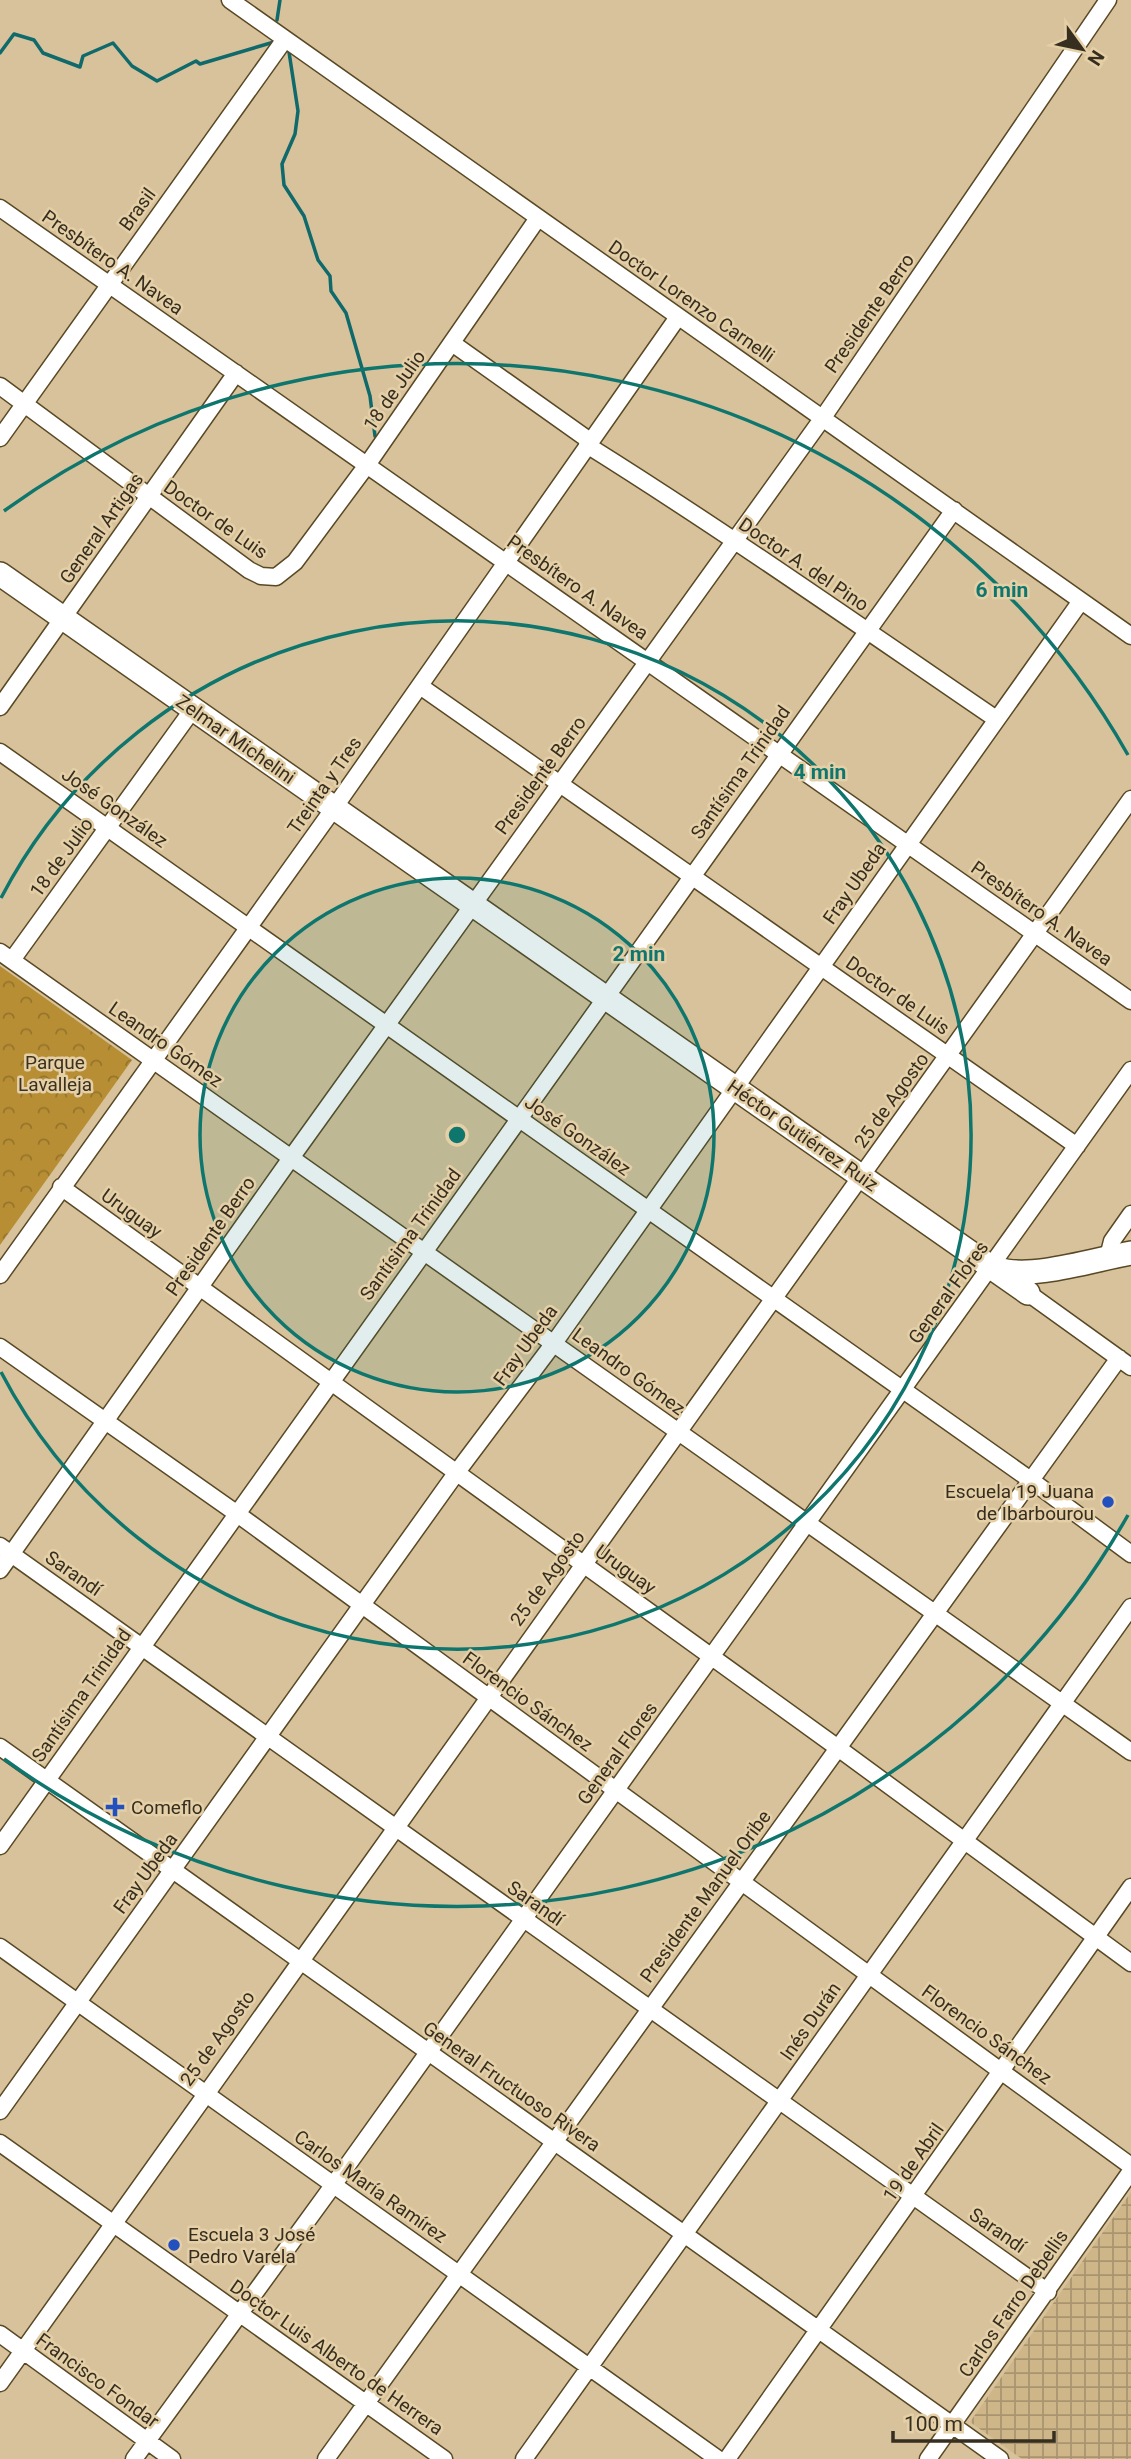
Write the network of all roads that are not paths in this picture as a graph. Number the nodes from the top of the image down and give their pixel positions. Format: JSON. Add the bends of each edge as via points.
{"nodes":[{"id":1,"x":230,"y":0,"type":"edge"},
{"id":2,"x":1108,"y":0,"type":"edge"},
{"id":3,"x":285,"y":38,"type":"junction"},
{"id":4,"x":0,"y":208,"type":"edge"},
{"id":5,"x":538,"y":218,"type":"junction"},
{"id":6,"x":109,"y":285,"type":"junction"},
{"id":7,"x":678,"y":317,"type":"junction"},
{"id":8,"x":452,"y":343,"type":"junction"},
{"id":9,"x":236,"y":373,"type":"junction"},
{"id":10,"x":0,"y":386,"type":"edge"},
{"id":11,"x":24,"y":404,"type":"junction"},
{"id":12,"x":821,"y":419,"type":"junction"},
{"id":13,"x":0,"y":438,"type":"edge"},
{"id":14,"x":589,"y":443,"type":"junction"},
{"id":15,"x":367,"y":465,"type":"junction"},
{"id":16,"x":149,"y":498,"type":"junction"},
{"id":17,"x":954,"y":510,"type":"junction"},
{"id":18,"x":734,"y":542,"type":"junction"},
{"id":19,"x":506,"y":562,"type":"junction"},
{"id":20,"x":0,"y":574,"type":"edge"},
{"id":21,"x":276,"y":577,"type":"joint"},
{"id":22,"x":1081,"y":601,"type":"junction"},
{"id":23,"x":63,"y":618,"type":"junction"},
{"id":24,"x":866,"y":631,"type":"junction"},
{"id":25,"x":1131,"y":636,"type":"edge"},
{"id":26,"x":647,"y":662,"type":"junction"},
{"id":27,"x":420,"y":686,"type":"junction"},
{"id":28,"x":0,"y":707,"type":"edge"},
{"id":29,"x":193,"y":709,"type":"junction"},
{"id":30,"x":996,"y":719,"type":"junction"},
{"id":31,"x":0,"y":752,"type":"edge"},
{"id":32,"x":779,"y":754,"type":"junction"},
{"id":33,"x":559,"y":784,"type":"junction"},
{"id":34,"x":1131,"y":799,"type":"edge"},
{"id":35,"x":334,"y":808,"type":"junction"},
{"id":36,"x":108,"y":828,"type":"junction"},
{"id":37,"x":907,"y":845,"type":"junction"},
{"id":38,"x":692,"y":876,"type":"junction"},
{"id":39,"x":473,"y":905,"type":"junction"},
{"id":40,"x":250,"y":926,"type":"junction"},
{"id":41,"x":1035,"y":933,"type":"junction"},
{"id":42,"x":6,"y":956,"type":"edge"},
{"id":43,"x":821,"y":967,"type":"junction"},
{"id":44,"x":605,"y":997,"type":"junction"},
{"id":45,"x":1131,"y":1001,"type":"edge"},
{"id":46,"x":388,"y":1025,"type":"junction"},
{"id":47,"x":948,"y":1056,"type":"junction"},
{"id":48,"x":153,"y":1061,"type":"junction"},
{"id":49,"x":1131,"y":1070,"type":"edge"},
{"id":50,"x":735,"y":1088,"type":"junction"},
{"id":51,"x":518,"y":1118,"type":"junction"},
{"id":52,"x":1077,"y":1146,"type":"junction"},
{"id":53,"x":291,"y":1158,"type":"junction"},
{"id":54,"x":862,"y":1176,"type":"junction"},
{"id":55,"x":61,"y":1187,"type":"junction"},
{"id":56,"x":649,"y":1210,"type":"junction"},
{"id":57,"x":1131,"y":1214,"type":"edge"},
{"id":58,"x":424,"y":1252,"type":"junction"},
{"id":59,"x":1131,"y":1253,"type":"edge"},
{"id":60,"x":1108,"y":1257,"type":"junction"},
{"id":61,"x":1077,"y":1265,"type":"junction"},
{"id":62,"x":992,"y":1267,"type":"junction"},
{"id":63,"x":1039,"y":1270,"type":"junction"},
{"id":64,"x":0,"y":1275,"type":"edge"},
{"id":65,"x":200,"y":1287,"type":"junction"},
{"id":66,"x":1028,"y":1293,"type":"junction"},
{"id":67,"x":774,"y":1300,"type":"junction"},
{"id":68,"x":554,"y":1343,"type":"junction"},
{"id":69,"x":0,"y":1347,"type":"edge"},
{"id":70,"x":1125,"y":1363,"type":"edge"},
{"id":71,"x":330,"y":1382,"type":"junction"},
{"id":72,"x":903,"y":1390,"type":"junction"},
{"id":73,"x":106,"y":1420,"type":"junction"},
{"id":74,"x":678,"y":1432,"type":"junction"},
{"id":75,"x":457,"y":1472,"type":"junction"},
{"id":76,"x":1032,"y":1481,"type":"junction"},
{"id":77,"x":236,"y":1513,"type":"junction"},
{"id":78,"x":808,"y":1524,"type":"junction"},
{"id":79,"x":6,"y":1550,"type":"edge"},
{"id":80,"x":1131,"y":1554,"type":"edge"},
{"id":81,"x":583,"y":1564,"type":"junction"},
{"id":82,"x":0,"y":1570,"type":"edge"},
{"id":83,"x":362,"y":1605,"type":"junction"},
{"id":84,"x":1131,"y":1607,"type":"edge"},
{"id":85,"x":935,"y":1613,"type":"junction"},
{"id":86,"x":141,"y":1647,"type":"junction"},
{"id":87,"x":711,"y":1657,"type":"junction"},
{"id":88,"x":487,"y":1697,"type":"junction"},
{"id":89,"x":1063,"y":1704,"type":"junction"},
{"id":90,"x":269,"y":1736,"type":"junction"},
{"id":91,"x":0,"y":1747,"type":"edge"},
{"id":92,"x":838,"y":1748,"type":"junction"},
{"id":93,"x":1131,"y":1752,"type":"edge"},
{"id":94,"x":47,"y":1780,"type":"junction"},
{"id":95,"x":615,"y":1791,"type":"junction"},
{"id":96,"x":395,"y":1827,"type":"junction"},
{"id":97,"x":964,"y":1841,"type":"junction"},
{"id":98,"x":0,"y":1846,"type":"edge"},
{"id":99,"x":173,"y":1869,"type":"junction"},
{"id":100,"x":742,"y":1882,"type":"junction"},
{"id":101,"x":1131,"y":1887,"type":"edge"},
{"id":102,"x":522,"y":1920,"type":"junction"},
{"id":103,"x":1096,"y":1937,"type":"junction"},
{"id":104,"x":0,"y":1947,"type":"edge"},
{"id":105,"x":299,"y":1961,"type":"junction"},
{"id":106,"x":1131,"y":1963,"type":"edge"},
{"id":107,"x":870,"y":1974,"type":"junction"},
{"id":108,"x":78,"y":2003,"type":"junction"},
{"id":109,"x":650,"y":2008,"type":"junction"},
{"id":110,"x":427,"y":2053,"type":"junction"},
{"id":111,"x":1002,"y":2071,"type":"junction"},
{"id":112,"x":203,"y":2093,"type":"junction"},
{"id":113,"x":780,"y":2100,"type":"junction"},
{"id":114,"x":0,"y":2111,"type":"edge"},
{"id":115,"x":554,"y":2141,"type":"junction"},
{"id":116,"x":0,"y":2143,"type":"edge"},
{"id":117,"x":1131,"y":2166,"type":"edge"},
{"id":118,"x":1131,"y":2171,"type":"edge"},
{"id":119,"x":334,"y":2184,"type":"junction"},
{"id":120,"x":914,"y":2197,"type":"junction"},
{"id":121,"x":111,"y":2223,"type":"junction"},
{"id":122,"x":685,"y":2234,"type":"junction"},
{"id":123,"x":460,"y":2274,"type":"junction"},
{"id":124,"x":1048,"y":2292,"type":"junction"},
{"id":125,"x":239,"y":2314,"type":"junction"},
{"id":126,"x":819,"y":2330,"type":"junction"},
{"id":127,"x":0,"y":2334,"type":"edge"},
{"id":128,"x":23,"y":2350,"type":"junction"},
{"id":129,"x":589,"y":2367,"type":"junction"},
{"id":130,"x":0,"y":2383,"type":"edge"},
{"id":131,"x":366,"y":2404,"type":"junction"},
{"id":132,"x":953,"y":2425,"type":"junction"},
{"id":133,"x":147,"y":2442,"type":"junction"},
{"id":134,"x":134,"y":2459,"type":"edge"},
{"id":135,"x":172,"y":2459,"type":"edge"},
{"id":136,"x":326,"y":2459,"type":"edge"},
{"id":137,"x":444,"y":2459,"type":"edge"},
{"id":138,"x":524,"y":2459,"type":"edge"},
{"id":139,"x":718,"y":2459,"type":"edge"},
{"id":140,"x":727,"y":2459,"type":"edge"},
{"id":141,"x":928,"y":2459,"type":"edge"},
{"id":142,"x":1000,"y":2459,"type":"edge"}],
"edges":[{"from":1,"to":3,"type":"street","name":"Doctor Lorenzo Carnelli"},
{"from":2,"to":12,"type":"street","name":"Presidente Berro"},
{"from":3,"to":5,"type":"street","name":"Doctor Lorenzo Carnelli"},
{"from":3,"to":6,"type":"street","name":"Brasil"},
{"from":4,"to":6,"type":"street","name":"Presbítero A. Navea"},
{"from":5,"to":7,"type":"street","name":"Doctor Lorenzo Carnelli"},
{"from":5,"to":8,"type":"street","name":"18 de Julio"},
{"from":6,"to":9,"type":"street","name":"Presbítero A. Navea"},
{"from":6,"to":11,"type":"street","name":"Brasil"},
{"from":7,"to":12,"type":"street","name":"Doctor Lorenzo Carnelli"},
{"from":7,"to":14,"type":"street","name":"Treinta y Tres"},
{"from":8,"to":14,"type":"street","name":"Doctor A. del Pino"},
{"from":8,"to":15,"type":"street","name":"18 de Julio"},
{"from":9,"to":15,"type":"street","name":"Presbítero A. Navea"},
{"from":9,"to":16,"type":"street","name":"General Artigas"},
{"from":10,"to":11,"type":"street","name":"Doctor de Luis"},
{"from":11,"to":13,"type":"street","name":"Brasil"},
{"from":11,"to":16,"type":"street","name":"Doctor de Luis"},
{"from":12,"to":17,"type":"street","name":"Doctor Lorenzo Carnelli"},
{"from":12,"to":18,"type":"street","name":"Presidente Berro"},
{"from":14,"to":18,"type":"street","name":"Doctor A. del Pino"},
{"from":14,"to":19,"type":"street","name":"Treinta y Tres"},
{"from":15,"to":19,"type":"street","name":"Presbítero A. Navea"},
{"from":15,"to":21,"type":"street","name":"18 de Julio","via":[[295,562]]},
{"from":16,"to":21,"type":"street","name":"Doctor de Luis","via":[[249,570]]},
{"from":16,"to":23,"type":"street","name":"General Artigas"},
{"from":17,"to":22,"type":"street","name":"Doctor Lorenzo Carnelli"},
{"from":17,"to":24,"type":"street","name":"Santísima Trinidad"},
{"from":18,"to":24,"type":"street","name":"Doctor A. del Pino"},
{"from":18,"to":26,"type":"street","name":"Presidente Berro"},
{"from":19,"to":26,"type":"street","name":"Presbítero A. Navea"},
{"from":19,"to":27,"type":"street","name":"Treinta y Tres"},
{"from":20,"to":23,"type":"highway","name":"Zelmar Michelini"},
{"from":22,"to":25,"type":"street","name":"Doctor Lorenzo Carnelli"},
{"from":22,"to":30,"type":"street","name":"Fray Ubeda"},
{"from":23,"to":28,"type":"street","name":"General Artigas"},
{"from":23,"to":29,"type":"highway","name":"Zelmar Michelini"},
{"from":24,"to":30,"type":"street","name":"Doctor A. del Pino"},
{"from":24,"to":32,"type":"street","name":"Santísima Trinidad"},
{"from":26,"to":32,"type":"street","name":"Presbítero A. Navea"},
{"from":26,"to":33,"type":"street","name":"Presidente Berro"},
{"from":27,"to":33,"type":"street","name":"Doctor de Luis"},
{"from":27,"to":35,"type":"street","name":"Treinta y Tres"},
{"from":29,"to":35,"type":"highway","name":"Zelmar Michelini"},
{"from":29,"to":36,"type":"street","name":"18 de Julio"},
{"from":30,"to":37,"type":"street","name":"Fray Ubeda"},
{"from":31,"to":36,"type":"street","name":"José González"},
{"from":32,"to":37,"type":"street","name":"Presbítero A. Navea"},
{"from":32,"to":38,"type":"street","name":"Santísima Trinidad"},
{"from":33,"to":38,"type":"street","name":"Doctor de Luis"},
{"from":33,"to":39,"type":"street","name":"Presidente Berro"},
{"from":34,"to":41,"type":"street","name":"25 de Agosto"},
{"from":35,"to":39,"type":"highway","name":"Zelmar Michelini"},
{"from":35,"to":40,"type":"street","name":"Treinta y Tres"},
{"from":36,"to":40,"type":"street","name":"José González"},
{"from":36,"to":42,"type":"street","name":"18 de Julio"},
{"from":37,"to":41,"type":"street","name":"Presbítero A. Navea"},
{"from":37,"to":43,"type":"street","name":"Fray Ubeda"},
{"from":38,"to":43,"type":"street","name":"Doctor de Luis"},
{"from":38,"to":44,"type":"street","name":"Santísima Trinidad"},
{"from":39,"to":44,"type":"highway","name":"Héctor Gutiérrez Ruiz"},
{"from":39,"to":46,"type":"street","name":"Presidente Berro"},
{"from":40,"to":46,"type":"street","name":"José González"},
{"from":40,"to":48,"type":"street","name":"Treinta y Tres"},
{"from":41,"to":45,"type":"street","name":"Presbítero A. Navea"},
{"from":41,"to":47,"type":"street","name":"25 de Agosto"},
{"from":42,"to":48,"type":"street","name":"Leandro Gómez"},
{"from":43,"to":47,"type":"street","name":"Doctor de Luis"},
{"from":43,"to":50,"type":"street","name":"Fray Ubeda"},
{"from":44,"to":50,"type":"highway","name":"Héctor Gutiérrez Ruiz"},
{"from":44,"to":51,"type":"street","name":"Santísima Trinidad"},
{"from":46,"to":51,"type":"street","name":"José González"},
{"from":46,"to":53,"type":"street","name":"Presidente Berro"},
{"from":47,"to":52,"type":"street","name":"Doctor de Luis"},
{"from":47,"to":54,"type":"street","name":"25 de Agosto"},
{"from":48,"to":53,"type":"street","name":"Leandro Gómez"},
{"from":48,"to":55,"type":"street","name":"Treinta y Tres"},
{"from":49,"to":52,"type":"street","name":"General Flores"},
{"from":50,"to":54,"type":"highway","name":"Héctor Gutiérrez Ruiz"},
{"from":50,"to":56,"type":"street","name":"Fray Ubeda"},
{"from":51,"to":56,"type":"street","name":"José González"},
{"from":51,"to":58,"type":"street","name":"Santísima Trinidad"},
{"from":52,"to":62,"type":"street","name":"General Flores"},
{"from":53,"to":58,"type":"street","name":"Leandro Gómez"},
{"from":53,"to":65,"type":"street","name":"Presidente Berro"},
{"from":54,"to":62,"type":"highway","name":"Héctor Gutiérrez Ruiz"},
{"from":54,"to":67,"type":"street","name":"25 de Agosto"},
{"from":55,"to":64,"type":"street","name":"Treinta y Tres"},
{"from":55,"to":65,"type":"street","name":"Uruguay"},
{"from":56,"to":67,"type":"street","name":"José González"},
{"from":56,"to":68,"type":"street","name":"Fray Ubeda"},
{"from":57,"to":60,"type":"street","via":[[1112,1241]]},
{"from":58,"to":68,"type":"street","name":"Leandro Gómez"},
{"from":58,"to":71,"type":"street","name":"Santísima Trinidad"},
{"from":59,"to":60,"type":"highway"},
{"from":60,"to":61,"type":"highway"},
{"from":61,"to":63,"type":"highway"},
{"from":61,"to":66,"type":"highway"},
{"from":62,"to":63,"type":"highway","via":[[1008,1272]]},
{"from":62,"to":66,"type":"highway","name":"Héctor Gutiérrez Ruiz"},
{"from":62,"to":72,"type":"street","name":"General Flores"},
{"from":63,"to":66,"type":"highway"},
{"from":65,"to":71,"type":"street","name":"Uruguay"},
{"from":65,"to":73,"type":"street","name":"Presidente Berro"},
{"from":66,"to":70,"type":"street","name":"Héctor Gutiérrez Ruiz"},
{"from":67,"to":72,"type":"street","name":"José González"},
{"from":67,"to":74,"type":"street","name":"25 de Agosto"},
{"from":68,"to":74,"type":"street","name":"Leandro Gómez"},
{"from":68,"to":75,"type":"street","name":"Fray Ubeda"},
{"from":69,"to":73,"type":"street","name":"Florencio Sánchez"},
{"from":70,"to":76,"type":"street","name":"Presidente Manuel Oribe"},
{"from":71,"to":75,"type":"street","name":"Uruguay"},
{"from":71,"to":77,"type":"street","name":"Santísima Trinidad"},
{"from":72,"to":76,"type":"street","name":"José González"},
{"from":72,"to":78,"type":"street","name":"General Flores"},
{"from":73,"to":77,"type":"street","name":"Florencio Sánchez"},
{"from":73,"to":79,"type":"street","name":"Presidente Berro"},
{"from":74,"to":78,"type":"street","name":"Leandro Gómez"},
{"from":74,"to":81,"type":"street","name":"25 de Agosto"},
{"from":75,"to":81,"type":"street","name":"Uruguay"},
{"from":75,"to":83,"type":"street","name":"Fray Ubeda"},
{"from":76,"to":80,"type":"street","name":"José González"},
{"from":76,"to":85,"type":"street","name":"Presidente Manuel Oribe"},
{"from":77,"to":83,"type":"street","name":"Florencio Sánchez"},
{"from":77,"to":86,"type":"street","name":"Santísima Trinidad"},
{"from":78,"to":85,"type":"street","name":"Leandro Gómez"},
{"from":78,"to":87,"type":"street","name":"General Flores"},
{"from":79,"to":82,"type":"street","name":"Presidente Berro"},
{"from":79,"to":86,"type":"street","name":"Sarandí"},
{"from":81,"to":87,"type":"street","name":"Uruguay"},
{"from":81,"to":88,"type":"street","name":"25 de Agosto"},
{"from":83,"to":88,"type":"street","name":"Florencio Sánchez"},
{"from":83,"to":90,"type":"street","name":"Fray Ubeda"},
{"from":84,"to":89,"type":"street","name":"Inés Durán"},
{"from":85,"to":89,"type":"street","name":"Leandro Gómez"},
{"from":85,"to":92,"type":"street","name":"Presidente Manuel Oribe"},
{"from":86,"to":90,"type":"street","name":"Sarandí"},
{"from":86,"to":94,"type":"street","name":"Santísima Trinidad"},
{"from":87,"to":92,"type":"street","name":"Uruguay"},
{"from":87,"to":95,"type":"street","name":"General Flores"},
{"from":88,"to":95,"type":"street","name":"Florencio Sánchez"},
{"from":88,"to":96,"type":"street","name":"25 de Agosto"},
{"from":89,"to":93,"type":"street","name":"Leandro Gómez"},
{"from":89,"to":97,"type":"street","name":"Inés Durán"},
{"from":90,"to":96,"type":"street","name":"Sarandí"},
{"from":90,"to":99,"type":"street","name":"Fray Ubeda"},
{"from":91,"to":94,"type":"street","name":"General Fructuoso Rivera"},
{"from":92,"to":97,"type":"street","name":"Uruguay"},
{"from":92,"to":100,"type":"street","name":"Presidente Manuel Oribe"},
{"from":94,"to":98,"type":"street","name":"Santísima Trinidad"},
{"from":94,"to":99,"type":"street","name":"General Fructuoso Rivera"},
{"from":95,"to":100,"type":"street","name":"Florencio Sánchez"},
{"from":95,"to":102,"type":"street","name":"General Flores"},
{"from":96,"to":102,"type":"street","name":"Sarandí"},
{"from":96,"to":105,"type":"street","name":"25 de Agosto"},
{"from":97,"to":103,"type":"street","name":"Uruguay"},
{"from":97,"to":107,"type":"street","name":"Inés Durán"},
{"from":99,"to":105,"type":"street","name":"General Fructuoso Rivera"},
{"from":99,"to":108,"type":"street","name":"Fray Ubeda"},
{"from":100,"to":107,"type":"street","name":"Florencio Sánchez"},
{"from":100,"to":109,"type":"street","name":"Presidente Manuel Oribe"},
{"from":101,"to":103,"type":"street","name":"19 de Abril"},
{"from":102,"to":109,"type":"street","name":"Sarandí"},
{"from":102,"to":110,"type":"street","name":"General Flores"},
{"from":103,"to":106,"type":"street","name":"Uruguay"},
{"from":103,"to":111,"type":"street","name":"19 de Abril"},
{"from":104,"to":108,"type":"street","name":"Carlos María Ramírez"},
{"from":105,"to":110,"type":"street","name":"General Fructuoso Rivera"},
{"from":105,"to":112,"type":"street","name":"25 de Agosto"},
{"from":107,"to":111,"type":"street","name":"Florencio Sánchez"},
{"from":107,"to":113,"type":"street","name":"Inés Durán"},
{"from":108,"to":112,"type":"street","name":"Carlos María Ramírez"},
{"from":108,"to":114,"type":"street","name":"Fray Ubeda"},
{"from":109,"to":113,"type":"street","name":"Sarandí"},
{"from":109,"to":115,"type":"street","name":"Presidente Manuel Oribe"},
{"from":110,"to":115,"type":"street","name":"General Fructuoso Rivera"},
{"from":110,"to":119,"type":"street","name":"General Flores"},
{"from":111,"to":117,"type":"street","name":"Florencio Sánchez"},
{"from":111,"to":120,"type":"street","name":"19 de Abril"},
{"from":112,"to":119,"type":"street","name":"Carlos María Ramírez"},
{"from":112,"to":121,"type":"street","name":"25 de Agosto"},
{"from":113,"to":120,"type":"street","name":"Sarandí"},
{"from":113,"to":122,"type":"street","name":"Inés Durán"},
{"from":115,"to":122,"type":"street","name":"General Fructuoso Rivera"},
{"from":115,"to":123,"type":"street","name":"Presidente Manuel Oribe"},
{"from":116,"to":121,"type":"street","name":"Doctor Luis Alberto de Herrera"},
{"from":118,"to":124,"type":"street","name":"Carlos Farro Debellis"},
{"from":119,"to":123,"type":"street","name":"Carlos María Ramírez"},
{"from":119,"to":125,"type":"street","name":"General Flores"},
{"from":120,"to":124,"type":"street","name":"Sarandí"},
{"from":120,"to":126,"type":"street","name":"19 de Abril"},
{"from":121,"to":125,"type":"street","name":"Doctor Luis Alberto de Herrera"},
{"from":121,"to":128,"type":"street","name":"25 de Agosto"},
{"from":122,"to":126,"type":"street","name":"General Fructuoso Rivera"},
{"from":122,"to":129,"type":"street","name":"Inés Durán"},
{"from":123,"to":129,"type":"street","name":"Carlos María Ramírez"},
{"from":123,"to":131,"type":"street","name":"Presidente Manuel Oribe"},
{"from":124,"to":132,"type":"street","name":"Carlos Farro Debellis"},
{"from":125,"to":131,"type":"street","name":"Doctor Luis Alberto de Herrera"},
{"from":125,"to":133,"type":"street","name":"General Flores"},
{"from":126,"to":132,"type":"street","name":"General Fructuoso Rivera"},
{"from":126,"to":140,"type":"street","name":"19 de Abril"},
{"from":127,"to":128,"type":"street","name":"Francisco Fondar"},
{"from":128,"to":130,"type":"street","name":"25 de Agosto"},
{"from":128,"to":133,"type":"street","name":"Francisco Fondar"},
{"from":129,"to":138,"type":"street","name":"Inés Durán"},
{"from":129,"to":139,"type":"street","name":"Carlos María Ramírez"},
{"from":131,"to":136,"type":"street","name":"Presidente Manuel Oribe"},
{"from":131,"to":137,"type":"street","name":"Doctor Luis Alberto de Herrera"},
{"from":132,"to":141,"type":"street","name":"Carlos Farro Debellis"},
{"from":132,"to":142,"type":"street","name":"General Fructuoso Rivera"},
{"from":133,"to":134,"type":"street","name":"General Flores"},
{"from":133,"to":135,"type":"street","name":"Francisco Fondar"}]}
